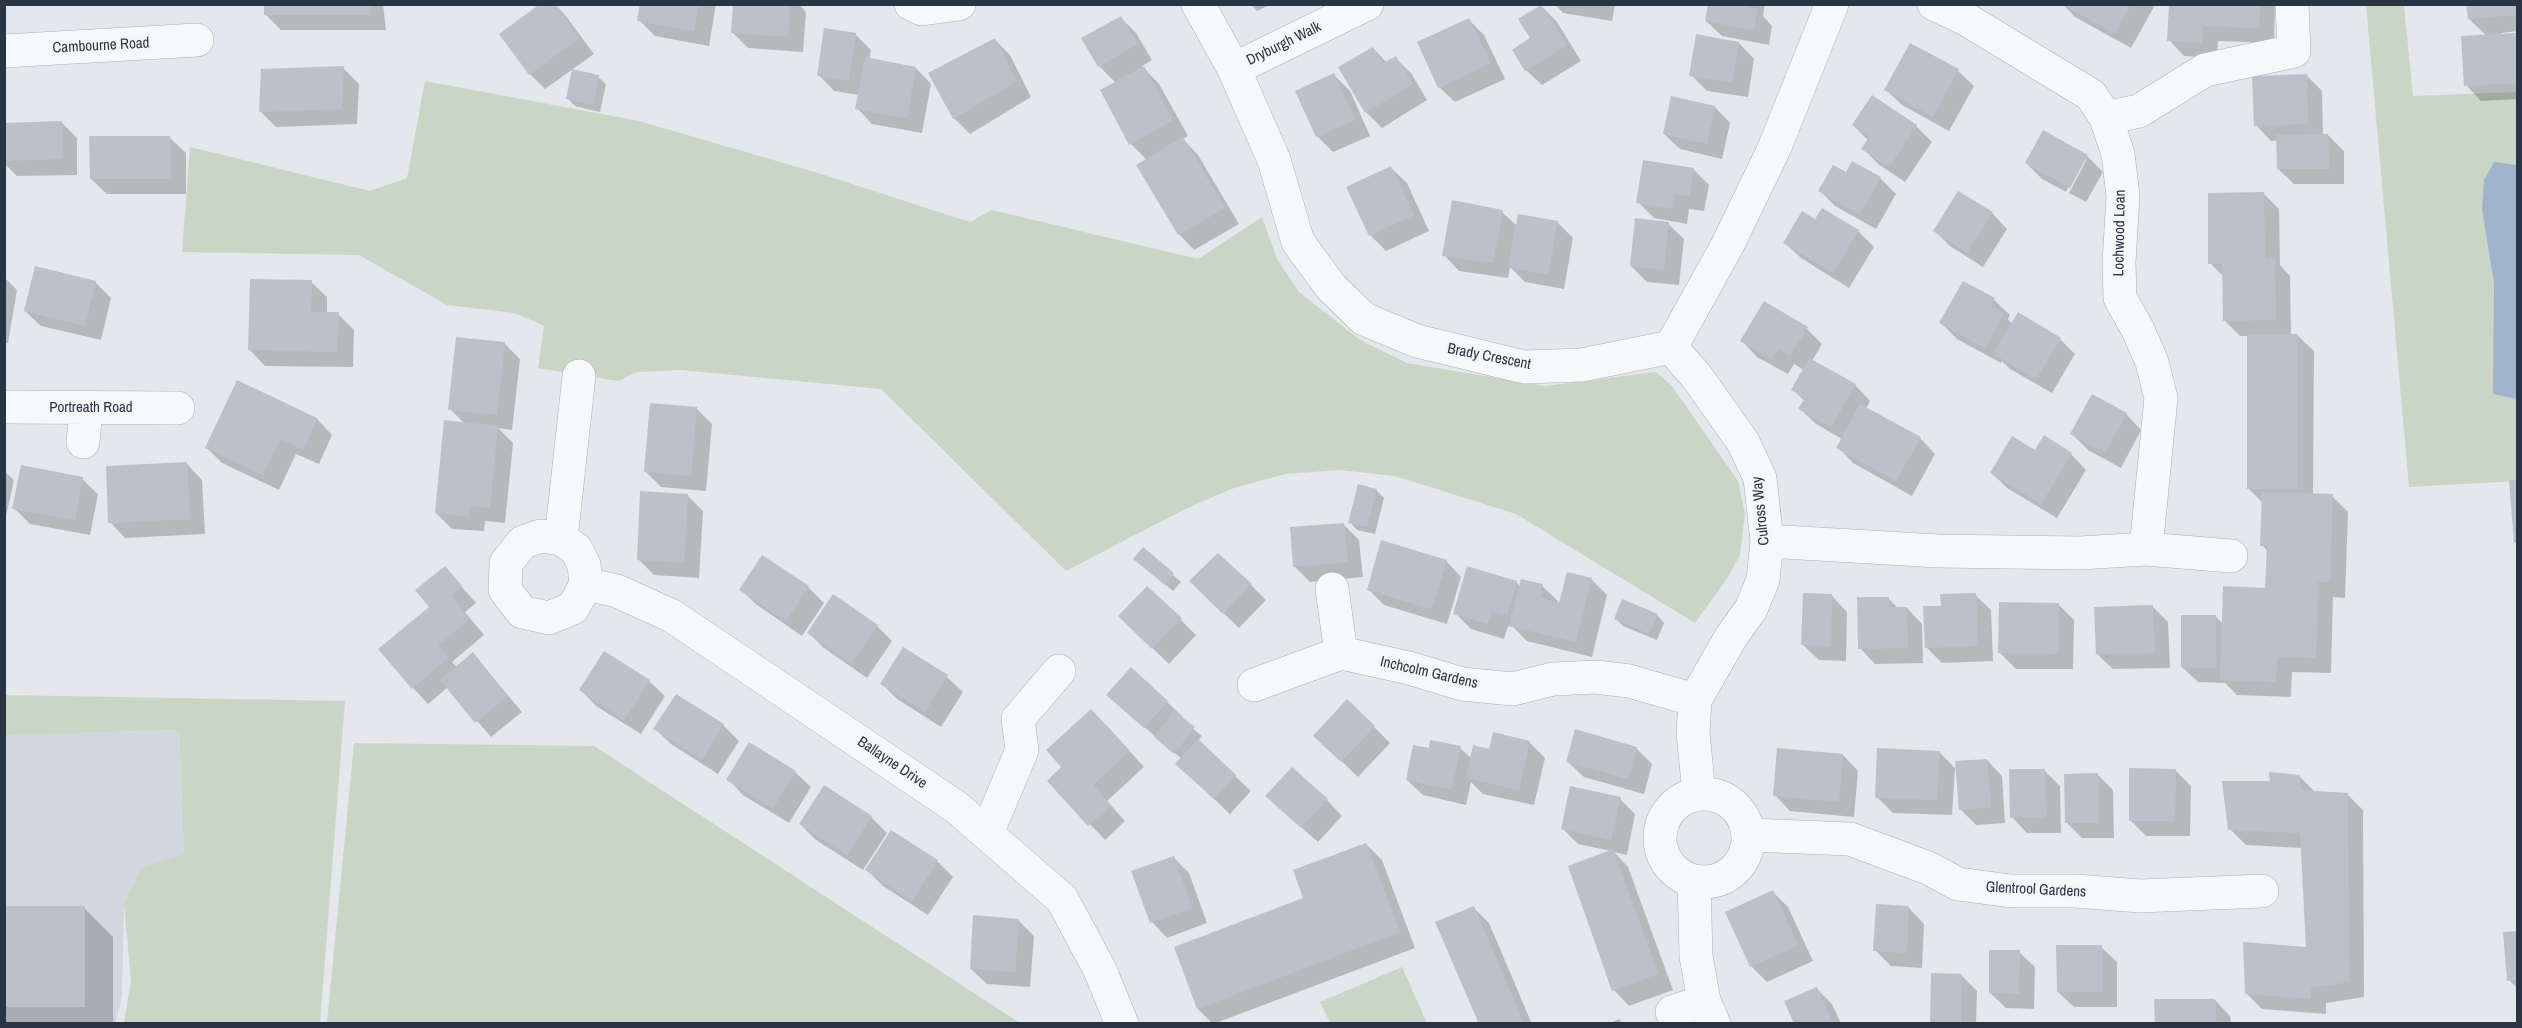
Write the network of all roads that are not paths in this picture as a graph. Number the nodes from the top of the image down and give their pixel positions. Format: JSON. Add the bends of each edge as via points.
{"nodes":[{"id":1,"x":910,"y":4,"type":"edge"},
{"id":2,"x":959,"y":4,"type":"edge"},
{"id":3,"x":1198,"y":4,"type":"edge"},
{"id":4,"x":1367,"y":4,"type":"edge"},
{"id":5,"x":1832,"y":4,"type":"edge"},
{"id":6,"x":1934,"y":4,"type":"edge"},
{"id":7,"x":2292,"y":4,"type":"edge"},
{"id":8,"x":197,"y":40,"type":"dead end"},
{"id":9,"x":4,"y":51,"type":"edge"},
{"id":10,"x":1234,"y":69,"type":"junction"},
{"id":11,"x":2106,"y":118,"type":"junction"},
{"id":12,"x":1671,"y":346,"type":"junction"},
{"id":13,"x":579,"y":376,"type":"dead end"},
{"id":14,"x":4,"y":407,"type":"edge"},
{"id":15,"x":178,"y":408,"type":"dead end"},
{"id":16,"x":86,"y":410,"type":"junction"},
{"id":17,"x":83,"y":442,"type":"dead end"},
{"id":18,"x":561,"y":539,"type":"junction"},
{"id":19,"x":1767,"y":541,"type":"junction"},
{"id":20,"x":2146,"y":549,"type":"junction"},
{"id":21,"x":2230,"y":556,"type":"dead end"},
{"id":22,"x":586,"y":584,"type":"junction"},
{"id":23,"x":1332,"y":589,"type":"dead end"},
{"id":24,"x":1341,"y":652,"type":"junction"},
{"id":25,"x":1059,"y":671,"type":"dead end"},
{"id":26,"x":1254,"y":685,"type":"dead end"},
{"id":27,"x":1695,"y":700,"type":"junction"},
{"id":28,"x":1700,"y":793,"type":"junction"},
{"id":29,"x":987,"y":833,"type":"junction"},
{"id":30,"x":1749,"y":835,"type":"junction"},
{"id":31,"x":1694,"y":881,"type":"junction"},
{"id":32,"x":2262,"y":891,"type":"dead end"},
{"id":33,"x":1672,"y":1012,"type":"dead end"},
{"id":34,"x":1709,"y":1012,"type":"edge"},
{"id":35,"x":1122,"y":1023,"type":"edge"}],
"edges":[{"from":1,"to":2,"type":"street","via":[[922,9]]},
{"from":3,"to":10,"type":"street","name":"Brady Crescent"},
{"from":4,"to":10,"type":"street","name":"Dryburgh Walk"},
{"from":5,"to":12,"type":"street","via":[[1774,148],[1727,246]]},
{"from":6,"to":11,"type":"street","name":"Lochwood Loan","via":[[2091,95]]},
{"from":7,"to":11,"type":"street","via":[[2294,51],[2205,70],[2139,111]]},
{"from":8,"to":9,"type":"street","name":"Cambourne Road"},
{"from":10,"to":12,"type":"street","name":"Brady Crescent","via":[[1274,160],[1298,242],[1331,287],[1364,320],[1418,341],[1524,368],[1582,365]]},
{"from":11,"to":20,"type":"street","name":"Lochwood Loan","via":[[2118,154],[2123,196],[2120,298],[2152,362],[2161,398]]},
{"from":12,"to":19,"type":"street","name":"Culross Way","via":[[1743,442],[1760,478]]},
{"from":13,"to":18,"type":"street"},
{"from":14,"to":16,"type":"street","name":"Portreath Road"},
{"from":15,"to":16,"type":"street","name":"Portreath Road"},
{"from":16,"to":17,"type":"street"},
{"from":18,"to":22,"type":"street","via":[[576,549],[584,565]]},
{"from":18,"to":22,"type":"street","via":[[542,536],[523,542],[506,563],[506,590],[522,612],[549,618],[573,608]]},
{"from":19,"to":20,"type":"street","via":[[1938,551],[2080,553]]},
{"from":19,"to":27,"type":"street","name":"Culross Way","via":[[1763,580],[1751,609]]},
{"from":20,"to":21,"type":"street"},
{"from":22,"to":29,"type":"street","name":"Ballayne Drive","via":[[617,591],[672,616],[907,772]]},
{"from":23,"to":24,"type":"street"},
{"from":24,"to":26,"type":"street"},
{"from":24,"to":27,"type":"street","name":"Inchcolm Gardens","via":[[1462,684],[1513,689],[1552,679],[1596,676]]},
{"from":25,"to":29,"type":"street","via":[[1018,719],[1022,750]]},
{"from":27,"to":28,"type":"street","name":"Culross Way","via":[[1693,733]]},
{"from":28,"to":30,"type":"street","via":[[1714,794],[1738,809]]},
{"from":28,"to":31,"type":"street","via":[[1674,804],[1660,828],[1663,855],[1670,867]]},
{"from":29,"to":35,"type":"street","name":"Ballayne Drive","via":[[1062,899],[1100,970]]},
{"from":30,"to":31,"type":"street","via":[[1742,861],[1733,872],[1721,879]]},
{"from":30,"to":32,"type":"street","name":"Glentrool Gardens","via":[[1851,839],[1928,868],[1958,884],[2011,891],[2140,896]]},
{"from":31,"to":34,"type":"street","via":[[1696,956]]},
{"from":33,"to":34,"type":"street"}]}
